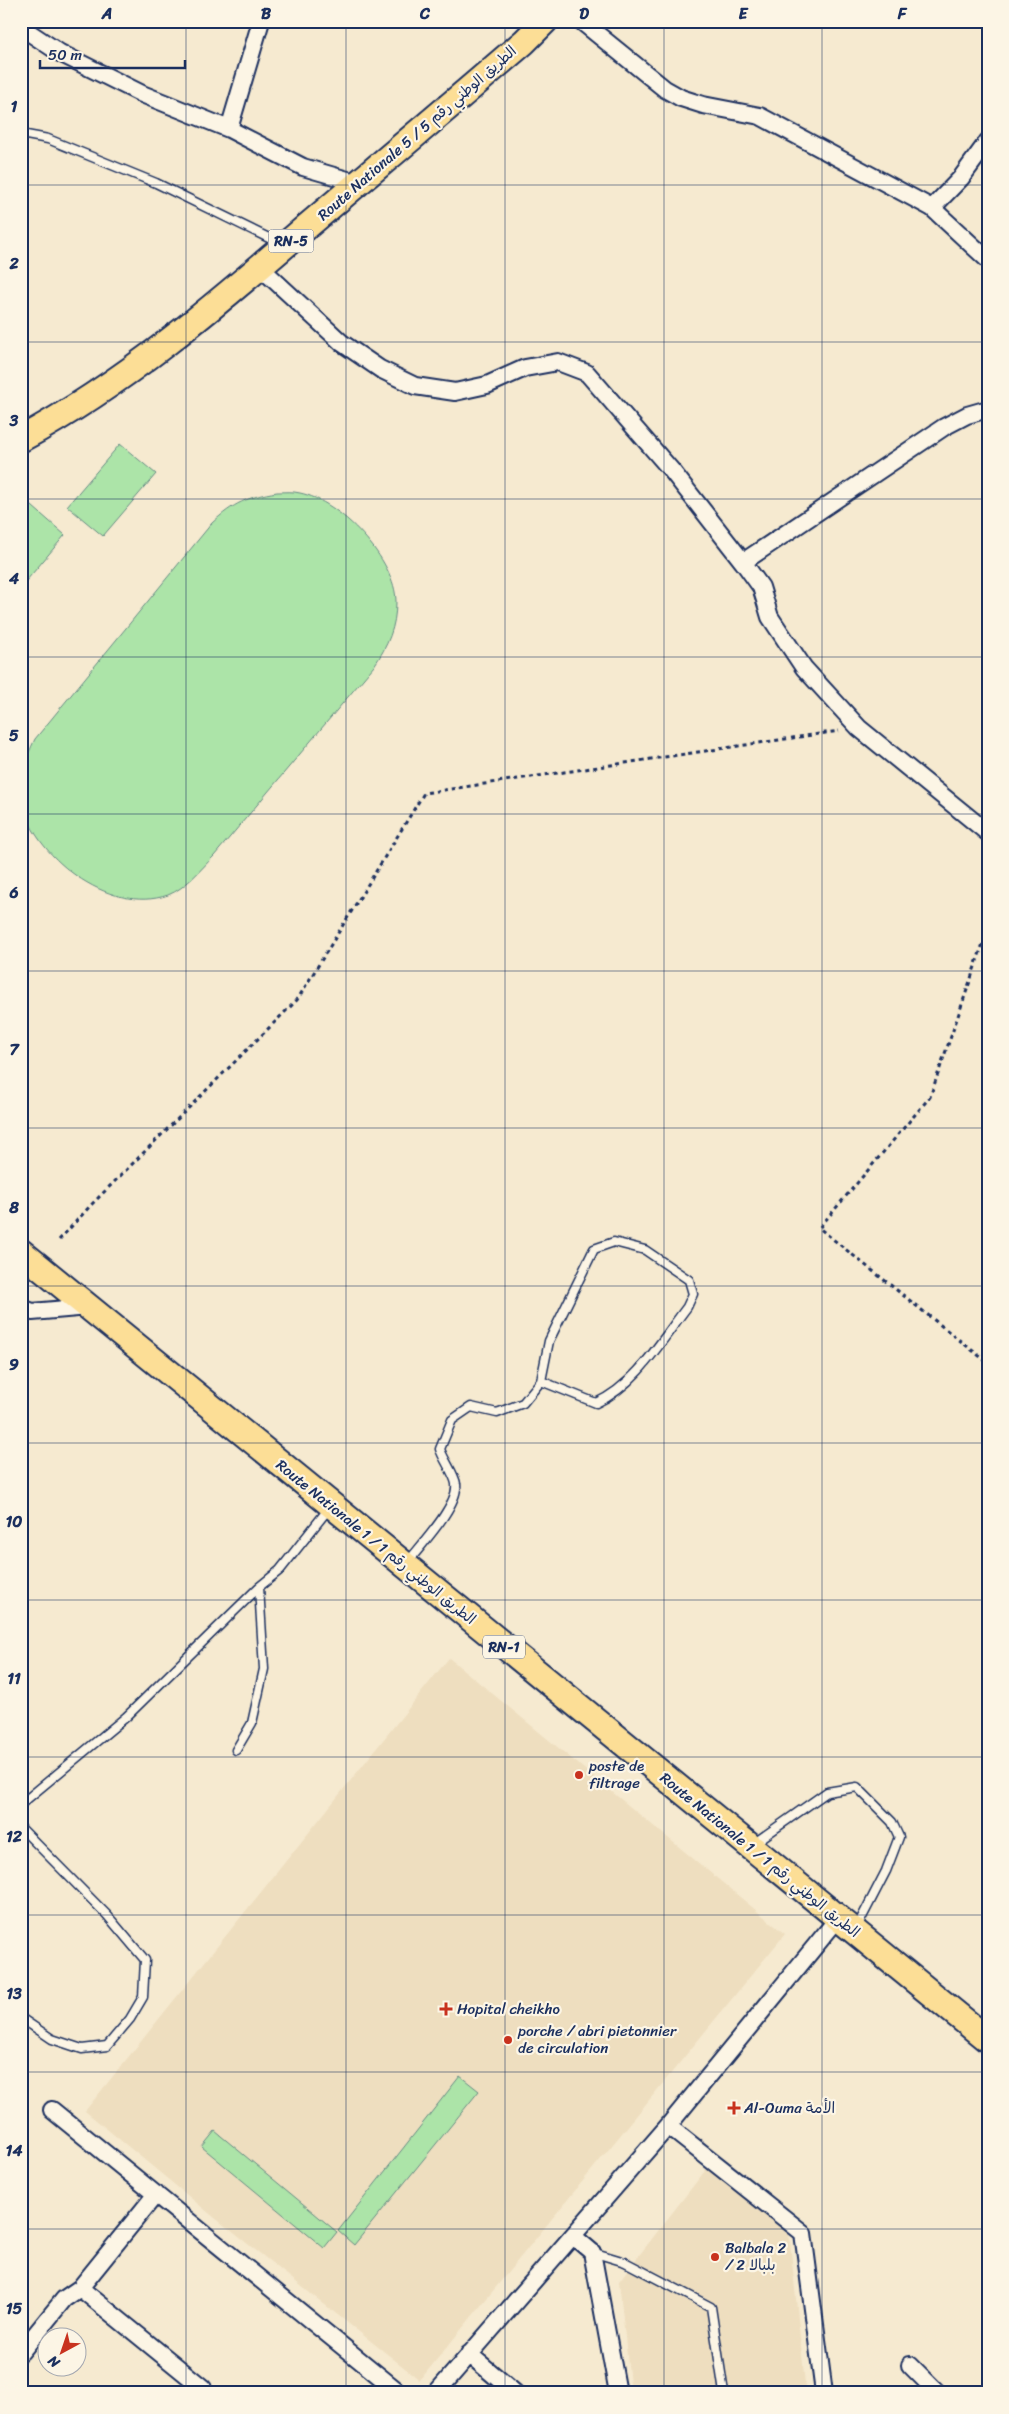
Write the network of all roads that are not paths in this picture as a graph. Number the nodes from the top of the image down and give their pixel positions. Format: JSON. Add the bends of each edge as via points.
{"nodes":[{"id":1,"x":261,"y":21,"type":"edge"},
{"id":2,"x":545,"y":21,"type":"edge"},
{"id":3,"x":581,"y":21,"type":"edge"},
{"id":4,"x":21,"y":27,"type":"edge"},
{"id":5,"x":229,"y":129,"type":"junction"},
{"id":6,"x":21,"y":134,"type":"edge"},
{"id":7,"x":988,"y":141,"type":"edge"},
{"id":8,"x":358,"y":183,"type":"junction"},
{"id":9,"x":932,"y":208,"type":"junction"},
{"id":10,"x":285,"y":246,"type":"junction"},
{"id":11,"x":988,"y":260,"type":"edge"},
{"id":12,"x":260,"y":267,"type":"junction"},
{"id":13,"x":988,"y":409,"type":"edge"},
{"id":14,"x":21,"y":439,"type":"edge"},
{"id":15,"x":743,"y":562,"type":"junction"},
{"id":16,"x":988,"y":833,"type":"edge"},
{"id":17,"x":21,"y":1252,"type":"edge"},
{"id":18,"x":21,"y":1307,"type":"edge"},
{"id":19,"x":89,"y":1307,"type":"junction"},
{"id":20,"x":541,"y":1381,"type":"junction"},
{"id":21,"x":331,"y":1505,"type":"junction"},
{"id":22,"x":405,"y":1566,"type":"junction"},
{"id":23,"x":259,"y":1587,"type":"junction"},
{"id":24,"x":236,"y":1750,"type":"dead end"},
{"id":25,"x":21,"y":1804,"type":"edge"},
{"id":26,"x":21,"y":1828,"type":"edge"},
{"id":27,"x":750,"y":1846,"type":"junction"},
{"id":28,"x":847,"y":1924,"type":"junction"},
{"id":29,"x":21,"y":2018,"type":"edge"},
{"id":30,"x":988,"y":2040,"type":"edge"},
{"id":31,"x":52,"y":2110,"type":"dead end"},
{"id":32,"x":668,"y":2126,"type":"junction"},
{"id":33,"x":156,"y":2194,"type":"junction"},
{"id":34,"x":573,"y":2236,"type":"junction"},
{"id":35,"x":592,"y":2252,"type":"junction"},
{"id":36,"x":80,"y":2288,"type":"junction"},
{"id":37,"x":21,"y":2352,"type":"edge"},
{"id":38,"x":470,"y":2354,"type":"junction"},
{"id":39,"x":910,"y":2365,"type":"dead end"},
{"id":40,"x":203,"y":2388,"type":"dead end"},
{"id":41,"x":400,"y":2393,"type":"edge"},
{"id":42,"x":436,"y":2393,"type":"edge"},
{"id":43,"x":515,"y":2393,"type":"edge"},
{"id":44,"x":618,"y":2393,"type":"edge"},
{"id":45,"x":724,"y":2393,"type":"edge"},
{"id":46,"x":824,"y":2393,"type":"edge"},
{"id":47,"x":938,"y":2393,"type":"edge"}],
"edges":[{"from":1,"to":5,"type":"street"},
{"from":2,"to":8,"type":"main road","name":"Route Nationale 5 / الطريق الوطني رقم 5","number":"RN-5"},
{"from":3,"to":9,"type":"street","via":[[665,89],[681,98],[760,116]]},
{"from":4,"to":5,"type":"street","via":[[60,54],[142,94]]},
{"from":5,"to":8,"type":"street","via":[[304,167]]},
{"from":6,"to":10,"type":"lane","via":[[48,139],[156,183]]},
{"from":7,"to":9,"type":"street","via":[[961,178]]},
{"from":8,"to":10,"type":"main road","name":"Route Nationale 5 / الطريق الوطني رقم 5","number":"RN-5"},
{"from":9,"to":11,"type":"street"},
{"from":10,"to":12,"type":"main road","name":"Route Nationale 5 / الطريق الوطني رقم 5","number":"RN-5"},
{"from":12,"to":14,"type":"main road","name":"Route Nationale 5 / الطريق الوطني رقم 5","number":"RN-5","via":[[132,368]]},
{"from":12,"to":15,"type":"street","via":[[342,343],[380,369],[415,386],[455,392],[487,385],[525,368],[558,362],[587,373],[672,471]]},
{"from":13,"to":15,"type":"street","via":[[944,427]]},
{"from":15,"to":16,"type":"street","via":[[761,587],[770,617],[804,668],[860,728]]},
{"from":17,"to":19,"type":"main road","name":"Route Nationale 1 / الطريق الوطني رقم 1","number":"RN-1"},
{"from":18,"to":19,"type":"street","via":[[32,1312]]},
{"from":19,"to":21,"type":"main road","name":"Route Nationale 1 / الطريق الوطني رقم 1","number":"RN-1"},
{"from":20,"to":20,"type":"lane","via":[[596,1403],[612,1396],[626,1384],[687,1307],[693,1294],[689,1280],[646,1250],[614,1242],[594,1249],[549,1341]]},
{"from":20,"to":22,"type":"lane","via":[[522,1403],[497,1413],[471,1406],[452,1420],[440,1449],[456,1483],[456,1495]]},
{"from":21,"to":22,"type":"main road","name":"Route Nationale 1 / الطريق الوطني رقم 1","number":"RN-1"},
{"from":21,"to":23,"type":"lane","via":[[280,1570]]},
{"from":22,"to":27,"type":"main road","name":"Route Nationale 1 / الطريق الوطني رقم 1","number":"RN-1"},
{"from":23,"to":24,"type":"lane","via":[[264,1670],[252,1723]]},
{"from":23,"to":25,"type":"lane","via":[[126,1717]]},
{"from":26,"to":29,"type":"lane","via":[[107,1915],[145,1960],[143,1997],[130,2019],[107,2046],[82,2049],[52,2039]]},
{"from":27,"to":28,"type":"main road","name":"Route Nationale 1 / الطريق الوطني رقم 1","number":"RN-1"},
{"from":27,"to":28,"type":"lane","via":[[827,1792],[857,1787],[892,1822],[899,1836],[886,1871]]},
{"from":28,"to":30,"type":"main road","name":"Route Nationale 1 / الطريق الوطني رقم 1","number":"RN-1"},
{"from":28,"to":32,"type":"street"},
{"from":31,"to":33,"type":"street"},
{"from":32,"to":34,"type":"street"},
{"from":32,"to":46,"type":"street","via":[[803,2234]]},
{"from":33,"to":36,"type":"street"},
{"from":33,"to":41,"type":"street"},
{"from":34,"to":35,"type":"street"},
{"from":34,"to":38,"type":"street"},
{"from":35,"to":44,"type":"street"},
{"from":35,"to":45,"type":"lane","via":[[625,2262],[711,2307]]},
{"from":36,"to":37,"type":"street","via":[[64,2299]]},
{"from":36,"to":40,"type":"street"},
{"from":38,"to":42,"type":"street"},
{"from":38,"to":43,"type":"street"},
{"from":39,"to":47,"type":"street"}]}
